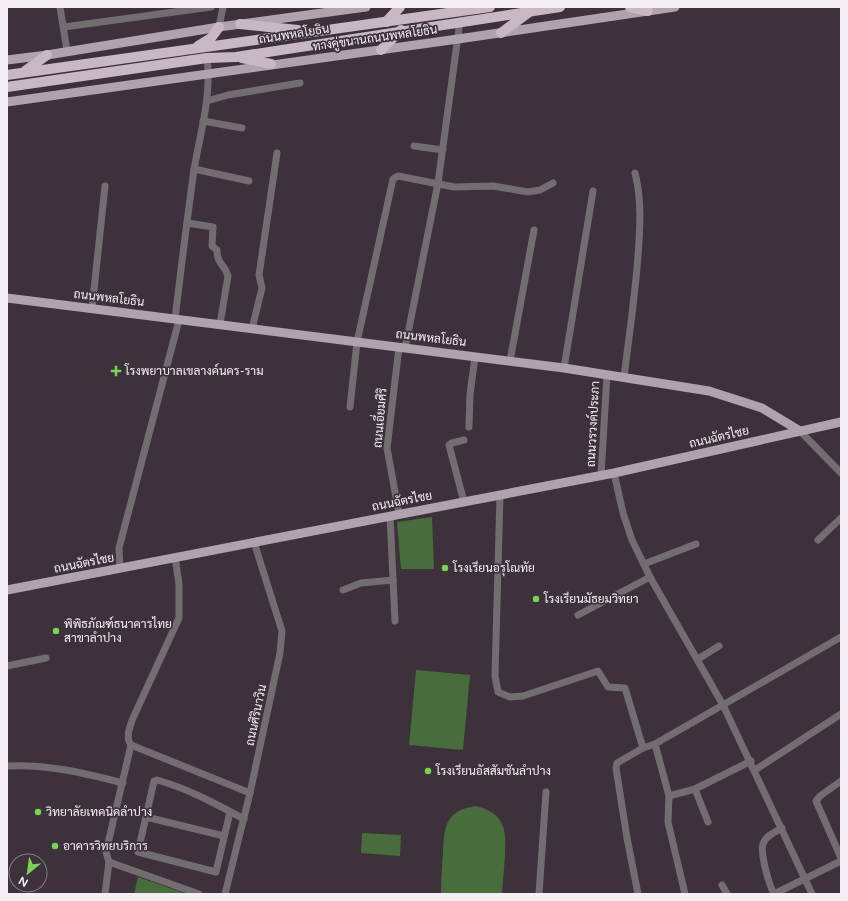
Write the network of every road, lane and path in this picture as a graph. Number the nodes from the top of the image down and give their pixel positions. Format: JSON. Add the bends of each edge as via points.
{"nodes":[{"id":1,"x":60,"y":7,"type":"edge"},
{"id":2,"x":211,"y":7,"type":"edge"},
{"id":3,"x":223,"y":7,"type":"edge"},
{"id":4,"x":366,"y":7,"type":"edge"},
{"id":5,"x":400,"y":7,"type":"edge"},
{"id":6,"x":490,"y":7,"type":"edge"},
{"id":7,"x":560,"y":7,"type":"edge"},
{"id":8,"x":630,"y":7,"type":"edge"},
{"id":9,"x":674,"y":7,"type":"edge"},
{"id":10,"x":529,"y":11,"type":"junction"},
{"id":11,"x":648,"y":11,"type":"junction"},
{"id":12,"x":460,"y":16,"type":"junction"},
{"id":13,"x":386,"y":22,"type":"junction"},
{"id":14,"x":240,"y":24,"type":"junction"},
{"id":15,"x":64,"y":27,"type":"junction"},
{"id":16,"x":219,"y":27,"type":"junction"},
{"id":17,"x":402,"y":30,"type":"junction"},
{"id":18,"x":312,"y":32,"type":"junction"},
{"id":19,"x":505,"y":33,"type":"junction"},
{"id":20,"x":458,"y":39,"type":"junction"},
{"id":21,"x":194,"y":48,"type":"junction"},
{"id":22,"x":380,"y":50,"type":"junction"},
{"id":23,"x":67,"y":51,"type":"junction"},
{"id":24,"x":47,"y":55,"type":"junction"},
{"id":25,"x":236,"y":57,"type":"junction"},
{"id":26,"x":207,"y":58,"type":"junction"},
{"id":27,"x":7,"y":60,"type":"edge"},
{"id":28,"x":271,"y":64,"type":"junction"},
{"id":29,"x":24,"y":73,"type":"junction"},
{"id":30,"x":209,"y":73,"type":"junction"},
{"id":31,"x":7,"y":75,"type":"edge"},
{"id":32,"x":300,"y":83,"type":"dead end"},
{"id":33,"x":10,"y":87,"type":"edge"},
{"id":34,"x":207,"y":101,"type":"junction"},
{"id":35,"x":7,"y":102,"type":"edge"},
{"id":36,"x":203,"y":121,"type":"junction"},
{"id":37,"x":242,"y":128,"type":"dead end"},
{"id":38,"x":414,"y":146,"type":"dead end"},
{"id":39,"x":443,"y":150,"type":"junction"},
{"id":40,"x":277,"y":153,"type":"dead end"},
{"id":41,"x":194,"y":169,"type":"junction"},
{"id":42,"x":635,"y":173,"type":"dead end"},
{"id":43,"x":249,"y":182,"type":"dead end"},
{"id":44,"x":438,"y":183,"type":"junction"},
{"id":45,"x":553,"y":183,"type":"dead end"},
{"id":46,"x":105,"y":186,"type":"dead end"},
{"id":47,"x":593,"y":191,"type":"dead end"},
{"id":48,"x":187,"y":223,"type":"junction"},
{"id":49,"x":534,"y":230,"type":"dead end"},
{"id":50,"x":7,"y":298,"type":"edge"},
{"id":51,"x":92,"y":309,"type":"junction"},
{"id":52,"x":177,"y":319,"type":"junction"},
{"id":53,"x":220,"y":324,"type":"junction"},
{"id":54,"x":252,"y":329,"type":"junction"},
{"id":55,"x":357,"y":342,"type":"junction"},
{"id":56,"x":402,"y":348,"type":"junction"},
{"id":57,"x":475,"y":357,"type":"junction"},
{"id":58,"x":510,"y":361,"type":"junction"},
{"id":59,"x":564,"y":368,"type":"junction"},
{"id":60,"x":607,"y":375,"type":"junction"},
{"id":61,"x":624,"y":377,"type":"junction"},
{"id":62,"x":350,"y":408,"type":"dead end"},
{"id":63,"x":841,"y":422,"type":"edge"},
{"id":64,"x":469,"y":427,"type":"dead end"},
{"id":65,"x":800,"y":431,"type":"junction"},
{"id":66,"x":464,"y":440,"type":"dead end"},
{"id":67,"x":614,"y":473,"type":"junction"},
{"id":68,"x":841,"y":473,"type":"edge"},
{"id":69,"x":601,"y":475,"type":"junction"},
{"id":70,"x":500,"y":495,"type":"junction"},
{"id":71,"x":464,"y":502,"type":"junction"},
{"id":72,"x":394,"y":515,"type":"junction"},
{"id":73,"x":841,"y":518,"type":"edge"},
{"id":74,"x":818,"y":540,"type":"dead end"},
{"id":75,"x":254,"y":542,"type":"junction"},
{"id":76,"x":696,"y":544,"type":"dead end"},
{"id":77,"x":175,"y":557,"type":"junction"},
{"id":78,"x":644,"y":564,"type":"junction"},
{"id":79,"x":120,"y":568,"type":"junction"},
{"id":80,"x":650,"y":577,"type":"junction"},
{"id":81,"x":394,"y":580,"type":"junction"},
{"id":82,"x":7,"y":590,"type":"edge"},
{"id":83,"x":343,"y":590,"type":"dead end"},
{"id":84,"x":578,"y":615,"type":"dead end"},
{"id":85,"x":395,"y":621,"type":"dead end"},
{"id":86,"x":841,"y":637,"type":"edge"},
{"id":87,"x":719,"y":646,"type":"dead end"},
{"id":88,"x":46,"y":658,"type":"dead end"},
{"id":89,"x":698,"y":659,"type":"junction"},
{"id":90,"x":7,"y":666,"type":"edge"},
{"id":91,"x":723,"y":705,"type":"junction"},
{"id":92,"x":841,"y":714,"type":"edge"},
{"id":93,"x":655,"y":744,"type":"junction"},
{"id":94,"x":131,"y":745,"type":"junction"},
{"id":95,"x":643,"y":748,"type":"junction"},
{"id":96,"x":751,"y":761,"type":"junction"},
{"id":97,"x":7,"y":766,"type":"edge"},
{"id":98,"x":755,"y":770,"type":"junction"},
{"id":99,"x":841,"y":782,"type":"edge"},
{"id":100,"x":123,"y":783,"type":"junction"},
{"id":101,"x":695,"y":789,"type":"junction"},
{"id":102,"x":250,"y":792,"type":"junction"},
{"id":103,"x":546,"y":792,"type":"dead end"},
{"id":104,"x":669,"y":796,"type":"junction"},
{"id":105,"x":230,"y":812,"type":"junction"},
{"id":106,"x":146,"y":817,"type":"junction"},
{"id":107,"x":244,"y":820,"type":"junction"},
{"id":108,"x":708,"y":822,"type":"dead end"},
{"id":109,"x":782,"y":828,"type":"junction"},
{"id":110,"x":224,"y":836,"type":"junction"},
{"id":111,"x":841,"y":858,"type":"edge"},
{"id":112,"x":841,"y":861,"type":"edge"},
{"id":113,"x":109,"y":862,"type":"junction"},
{"id":114,"x":805,"y":878,"type":"junction"},
{"id":115,"x":722,"y":885,"type":"dead end"},
{"id":116,"x":105,"y":894,"type":"edge"},
{"id":117,"x":199,"y":894,"type":"edge"},
{"id":118,"x":225,"y":894,"type":"edge"},
{"id":119,"x":539,"y":894,"type":"edge"},
{"id":120,"x":638,"y":894,"type":"edge"},
{"id":121,"x":685,"y":894,"type":"edge"},
{"id":122,"x":727,"y":894,"type":"edge"},
{"id":123,"x":774,"y":894,"type":"edge"},
{"id":124,"x":812,"y":894,"type":"edge"}],
"edges":[{"from":1,"to":15,"type":"street"},
{"from":2,"to":15,"type":"street"},
{"from":3,"to":16,"type":"street"},
{"from":4,"to":14,"type":"main road"},
{"from":5,"to":13,"type":"highway"},
{"from":6,"to":12,"type":"highway","name":"ถนนพหลโยธิน"},
{"from":7,"to":10,"type":"highway","name":"ถนนพหลโยธิน"},
{"from":8,"to":11,"type":"highway"},
{"from":9,"to":11,"type":"main road","name":"ทางคู่ขนานถนนพหลโยธิน"},
{"from":10,"to":12,"type":"highway","name":"ถนนพหลโยธิน"},
{"from":10,"to":19,"type":"highway"},
{"from":11,"to":19,"type":"main road","name":"ทางคู่ขนานถนนพหลโยธิน"},
{"from":12,"to":13,"type":"highway","name":"ถนนพหลโยธิน"},
{"from":12,"to":17,"type":"highway","name":"ถนนพหลโยธิน"},
{"from":12,"to":20,"type":"street","name":"ถนนเอี่ยมศิริ"},
{"from":13,"to":18,"type":"highway","name":"ถนนพหลโยธิน"},
{"from":14,"to":16,"type":"main road"},
{"from":14,"to":18,"type":"highway"},
{"from":15,"to":23,"type":"street"},
{"from":16,"to":21,"type":"highway","via":[[211,38]]},
{"from":16,"to":23,"type":"main road"},
{"from":17,"to":22,"type":"highway"},
{"from":17,"to":25,"type":"highway","name":"ถนนพหลโยธิน"},
{"from":18,"to":21,"type":"highway","name":"ถนนพหลโยธิน"},
{"from":19,"to":20,"type":"main road","name":"ทางคู่ขนานถนนพหลโยธิน"},
{"from":20,"to":22,"type":"main road","name":"ทางคู่ขนานถนนพหลโยธิน"},
{"from":20,"to":39,"type":"street","name":"ถนนเอี่ยมศิริ"},
{"from":21,"to":29,"type":"highway","name":"ถนนพหลโยธิน"},
{"from":22,"to":28,"type":"main road","name":"ทางคู่ขนานถนนพหลโยธิน"},
{"from":23,"to":24,"type":"main road"},
{"from":24,"to":27,"type":"main road"},
{"from":24,"to":29,"type":"highway"},
{"from":25,"to":26,"type":"highway","name":"ถนนพหลโยธิน"},
{"from":25,"to":28,"type":"highway"},
{"from":26,"to":30,"type":"street"},
{"from":26,"to":33,"type":"highway","name":"ถนนพหลโยธิน"},
{"from":28,"to":30,"type":"main road","name":"ทางคู่ขนานถนนพหลโยธิน"},
{"from":29,"to":31,"type":"highway","name":"ถนนพหลโยธิน"},
{"from":30,"to":34,"type":"street"},
{"from":30,"to":35,"type":"main road","name":"ทางคู่ขนานถนนพหลโยธิน"},
{"from":32,"to":34,"type":"street"},
{"from":34,"to":36,"type":"street"},
{"from":36,"to":37,"type":"street"},
{"from":36,"to":41,"type":"street"},
{"from":38,"to":39,"type":"street"},
{"from":39,"to":44,"type":"street","name":"ถนนเอี่ยมศิริ"},
{"from":40,"to":54,"type":"street","via":[[258,275],[262,288]]},
{"from":41,"to":43,"type":"street"},
{"from":41,"to":48,"type":"street"},
{"from":42,"to":61,"type":"street","via":[[639,196],[639,238]]},
{"from":44,"to":45,"type":"street","via":[[454,187],[504,187],[528,192],[540,190]]},
{"from":44,"to":55,"type":"street","via":[[398,176],[393,179]]},
{"from":44,"to":56,"type":"street","name":"ถนนเอี่ยมศิริ"},
{"from":46,"to":51,"type":"street"},
{"from":47,"to":59,"type":"street"},
{"from":48,"to":52,"type":"street"},
{"from":48,"to":53,"type":"street","via":[[213,227],[212,246],[217,250],[218,261],[228,276]]},
{"from":49,"to":58,"type":"street"},
{"from":50,"to":51,"type":"main road","name":"ถนนพหลโยธิน"},
{"from":51,"to":52,"type":"main road","name":"ถนนพหลโยธิน"},
{"from":52,"to":53,"type":"main road","name":"ถนนพหลโยธิน"},
{"from":52,"to":79,"type":"street","via":[[119,548]]},
{"from":53,"to":54,"type":"main road","name":"ถนนพหลโยธิน"},
{"from":54,"to":55,"type":"main road","name":"ถนนพหลโยธิน"},
{"from":55,"to":56,"type":"main road","name":"ถนนพหลโยธิน"},
{"from":55,"to":62,"type":"street"},
{"from":56,"to":57,"type":"main road","name":"ถนนพหลโยธิน"},
{"from":56,"to":72,"type":"street","name":"ถนนเอี่ยมศิริ","via":[[386,448]]},
{"from":57,"to":58,"type":"main road","name":"ถนนพหลโยธิน"},
{"from":57,"to":64,"type":"street"},
{"from":58,"to":59,"type":"main road","name":"ถนนพหลโยธิน"},
{"from":59,"to":60,"type":"main road","name":"ถนนพหลโยธิน"},
{"from":60,"to":61,"type":"main road","name":"ถนนพหลโยธิน"},
{"from":60,"to":69,"type":"street","name":"ถนนวรวงค์ประภา"},
{"from":61,"to":65,"type":"main road","name":"ถนนพหลโยธิน","via":[[709,391],[749,402]]},
{"from":63,"to":65,"type":"main road"},
{"from":65,"to":67,"type":"main road","name":"ถนนฉัตรไชย"},
{"from":65,"to":68,"type":"street"},
{"from":66,"to":71,"type":"street","via":[[449,445]]},
{"from":67,"to":69,"type":"main road","name":"ถนนฉัตรไชย"},
{"from":67,"to":78,"type":"street","via":[[623,513]]},
{"from":69,"to":70,"type":"main road","name":"ถนนฉัตรไชย"},
{"from":70,"to":71,"type":"main road","name":"ถนนฉัตรไชย"},
{"from":70,"to":95,"type":"street","via":[[495,676],[498,692],[510,697],[522,696],[598,671],[608,687],[625,688]]},
{"from":71,"to":72,"type":"main road","name":"ถนนฉัตรไชย"},
{"from":72,"to":75,"type":"main road","name":"ถนนฉัตรไชย"},
{"from":72,"to":81,"type":"street","name":"ถนนเอี่ยมศิริ"},
{"from":73,"to":74,"type":"street"},
{"from":75,"to":77,"type":"main road","name":"ถนนฉัตรไชย"},
{"from":75,"to":102,"type":"street","name":"ถนนศิรินาวิน","via":[[282,630],[280,653]]},
{"from":76,"to":78,"type":"street"},
{"from":77,"to":79,"type":"main road","name":"ถนนฉัตรไชย"},
{"from":77,"to":94,"type":"street","via":[[179,584],[179,618],[133,718],[128,735]]},
{"from":78,"to":80,"type":"street"},
{"from":79,"to":82,"type":"main road","name":"ถนนฉัตรไชย"},
{"from":80,"to":84,"type":"street"},
{"from":80,"to":89,"type":"street"},
{"from":81,"to":83,"type":"street","via":[[361,583]]},
{"from":81,"to":85,"type":"street","name":"ถนนเอี่ยมศิริ"},
{"from":86,"to":91,"type":"street"},
{"from":87,"to":89,"type":"street"},
{"from":88,"to":90,"type":"street"},
{"from":89,"to":91,"type":"street"},
{"from":91,"to":93,"type":"street"},
{"from":91,"to":96,"type":"street"},
{"from":92,"to":98,"type":"street"},
{"from":93,"to":95,"type":"street"},
{"from":93,"to":104,"type":"street"},
{"from":94,"to":100,"type":"street"},
{"from":94,"to":102,"type":"street"},
{"from":95,"to":120,"type":"street","via":[[617,763],[616,768]]},
{"from":96,"to":98,"type":"street"},
{"from":96,"to":101,"type":"street"},
{"from":97,"to":100,"type":"street","via":[[34,765],[79,772]]},
{"from":98,"to":109,"type":"street"},
{"from":99,"to":111,"type":"street","via":[[816,801]]},
{"from":100,"to":113,"type":"street","via":[[106,852]]},
{"from":101,"to":104,"type":"street"},
{"from":101,"to":108,"type":"street"},
{"from":102,"to":107,"type":"street","name":"ถนนศิรินาวิน"},
{"from":103,"to":119,"type":"street"},
{"from":104,"to":121,"type":"street","via":[[668,822]]},
{"from":105,"to":106,"type":"street","via":[[184,788],[156,780]]},
{"from":105,"to":107,"type":"street"},
{"from":105,"to":110,"type":"street"},
{"from":106,"to":110,"type":"street"},
{"from":106,"to":110,"type":"street","via":[[138,852],[216,872]]},
{"from":107,"to":118,"type":"street","name":"ถนนศิรินาวิน"},
{"from":109,"to":114,"type":"street"},
{"from":109,"to":123,"type":"street","via":[[767,838],[762,846],[767,878]]},
{"from":112,"to":114,"type":"street"},
{"from":113,"to":116,"type":"street"},
{"from":113,"to":117,"type":"street"},
{"from":114,"to":123,"type":"street"},
{"from":114,"to":124,"type":"street"},
{"from":115,"to":122,"type":"street"}]}
